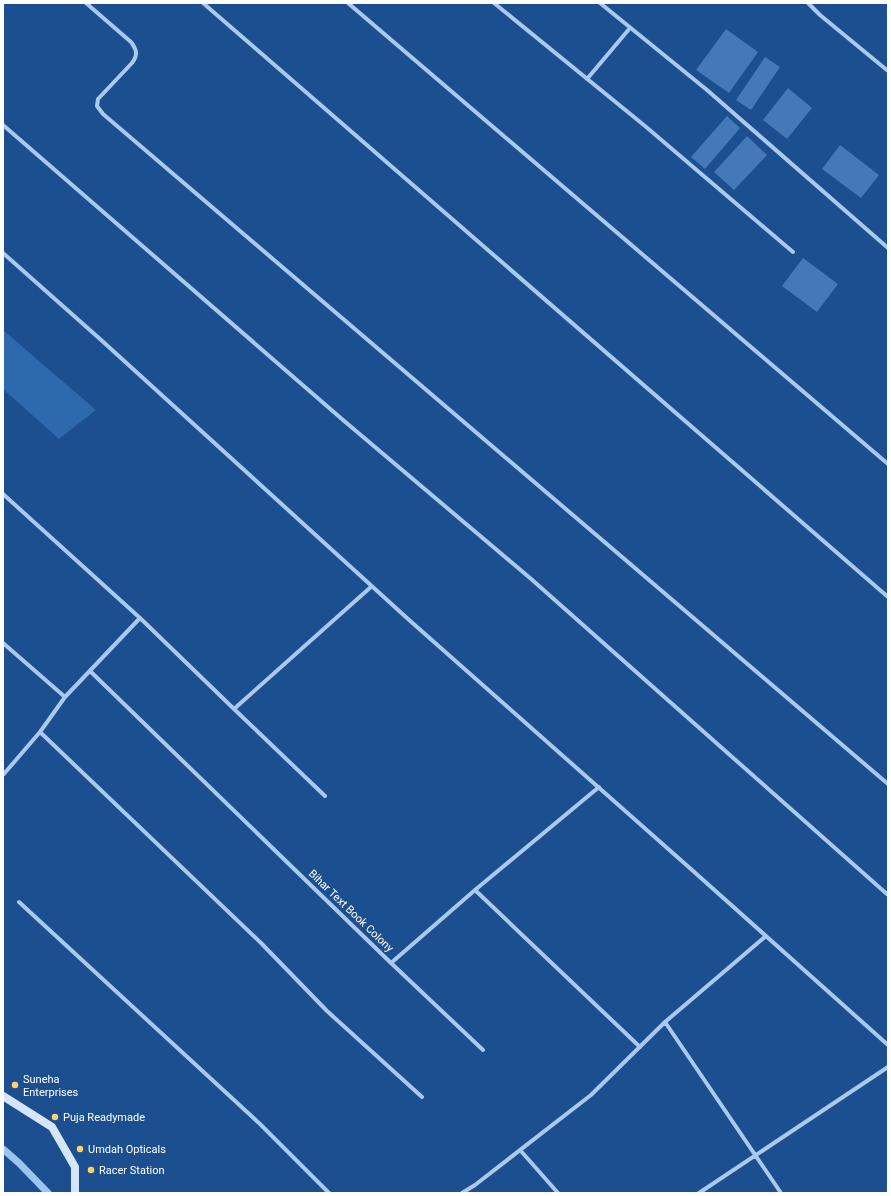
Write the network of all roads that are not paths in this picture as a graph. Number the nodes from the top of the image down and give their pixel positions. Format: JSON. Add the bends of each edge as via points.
{"nodes":[{"id":1,"x":86,"y":3,"type":"edge"},
{"id":2,"x":203,"y":3,"type":"edge"},
{"id":3,"x":348,"y":3,"type":"edge"},
{"id":4,"x":494,"y":3,"type":"edge"},
{"id":5,"x":600,"y":3,"type":"edge"},
{"id":6,"x":808,"y":3,"type":"edge"},
{"id":7,"x":630,"y":28,"type":"junction"},
{"id":8,"x":888,"y":71,"type":"edge"},
{"id":9,"x":587,"y":78,"type":"junction"},
{"id":10,"x":3,"y":125,"type":"edge"},
{"id":11,"x":888,"y":248,"type":"edge"},
{"id":12,"x":792,"y":252,"type":"dead end"},
{"id":13,"x":3,"y":253,"type":"edge"},
{"id":14,"x":888,"y":464,"type":"edge"},
{"id":15,"x":3,"y":494,"type":"edge"},
{"id":16,"x":372,"y":586,"type":"junction"},
{"id":17,"x":888,"y":597,"type":"edge"},
{"id":18,"x":140,"y":618,"type":"junction"},
{"id":19,"x":3,"y":643,"type":"edge"},
{"id":20,"x":90,"y":671,"type":"junction"},
{"id":21,"x":65,"y":697,"type":"junction"},
{"id":22,"x":234,"y":709,"type":"junction"},
{"id":23,"x":40,"y":732,"type":"junction"},
{"id":24,"x":3,"y":775,"type":"edge"},
{"id":25,"x":888,"y":784,"type":"edge"},
{"id":26,"x":599,"y":787,"type":"junction"},
{"id":27,"x":326,"y":796,"type":"dead end"},
{"id":28,"x":475,"y":890,"type":"junction"},
{"id":29,"x":888,"y":895,"type":"edge"},
{"id":30,"x":19,"y":902,"type":"dead end"},
{"id":31,"x":766,"y":936,"type":"junction"},
{"id":32,"x":391,"y":963,"type":"junction"},
{"id":33,"x":665,"y":1022,"type":"junction"},
{"id":34,"x":888,"y":1046,"type":"edge"},
{"id":35,"x":640,"y":1047,"type":"junction"},
{"id":36,"x":483,"y":1050,"type":"dead end"},
{"id":37,"x":888,"y":1067,"type":"edge"},
{"id":38,"x":3,"y":1096,"type":"edge"},
{"id":39,"x":422,"y":1097,"type":"dead end"},
{"id":40,"x":520,"y":1150,"type":"junction"},
{"id":41,"x":756,"y":1155,"type":"junction"},
{"id":42,"x":75,"y":1193,"type":"edge"},
{"id":43,"x":329,"y":1193,"type":"edge"},
{"id":44,"x":462,"y":1193,"type":"edge"},
{"id":45,"x":558,"y":1193,"type":"edge"},
{"id":46,"x":699,"y":1193,"type":"edge"},
{"id":47,"x":781,"y":1193,"type":"edge"}],
"edges":[{"from":1,"to":25,"type":"street","via":[[131,42],[136,53],[132,63],[98,100],[97,106],[103,114]]},
{"from":2,"to":17,"type":"street"},
{"from":3,"to":14,"type":"street"},
{"from":4,"to":9,"type":"street"},
{"from":5,"to":7,"type":"street"},
{"from":6,"to":8,"type":"street"},
{"from":7,"to":9,"type":"street"},
{"from":7,"to":11,"type":"street","via":[[707,90]]},
{"from":9,"to":12,"type":"street"},
{"from":10,"to":29,"type":"street","via":[[343,420],[530,578]]},
{"from":13,"to":16,"type":"street"},
{"from":15,"to":18,"type":"street"},
{"from":16,"to":22,"type":"street"},
{"from":16,"to":26,"type":"street"},
{"from":18,"to":20,"type":"street"},
{"from":18,"to":22,"type":"street"},
{"from":19,"to":21,"type":"street"},
{"from":20,"to":21,"type":"street"},
{"from":20,"to":32,"type":"street","name":"Bihar Text Book Colony"},
{"from":21,"to":23,"type":"street"},
{"from":22,"to":27,"type":"street"},
{"from":23,"to":24,"type":"street"},
{"from":23,"to":39,"type":"street","via":[[261,943],[327,1011]]},
{"from":26,"to":28,"type":"street","name":"Bihar Text Book Colony"},
{"from":26,"to":31,"type":"street"},
{"from":28,"to":32,"type":"street","name":"Bihar Text Book Colony"},
{"from":28,"to":35,"type":"street"},
{"from":30,"to":43,"type":"street","via":[[260,1124]]},
{"from":31,"to":33,"type":"street"},
{"from":31,"to":34,"type":"street"},
{"from":32,"to":36,"type":"street"},
{"from":33,"to":35,"type":"street"},
{"from":33,"to":41,"type":"street"},
{"from":35,"to":40,"type":"street","via":[[591,1095]]},
{"from":37,"to":41,"type":"street"},
{"from":38,"to":42,"type":"street","via":[[52,1127],[75,1167]]},
{"from":40,"to":44,"type":"street"},
{"from":40,"to":45,"type":"street"},
{"from":41,"to":46,"type":"street"},
{"from":41,"to":47,"type":"street"}]}
